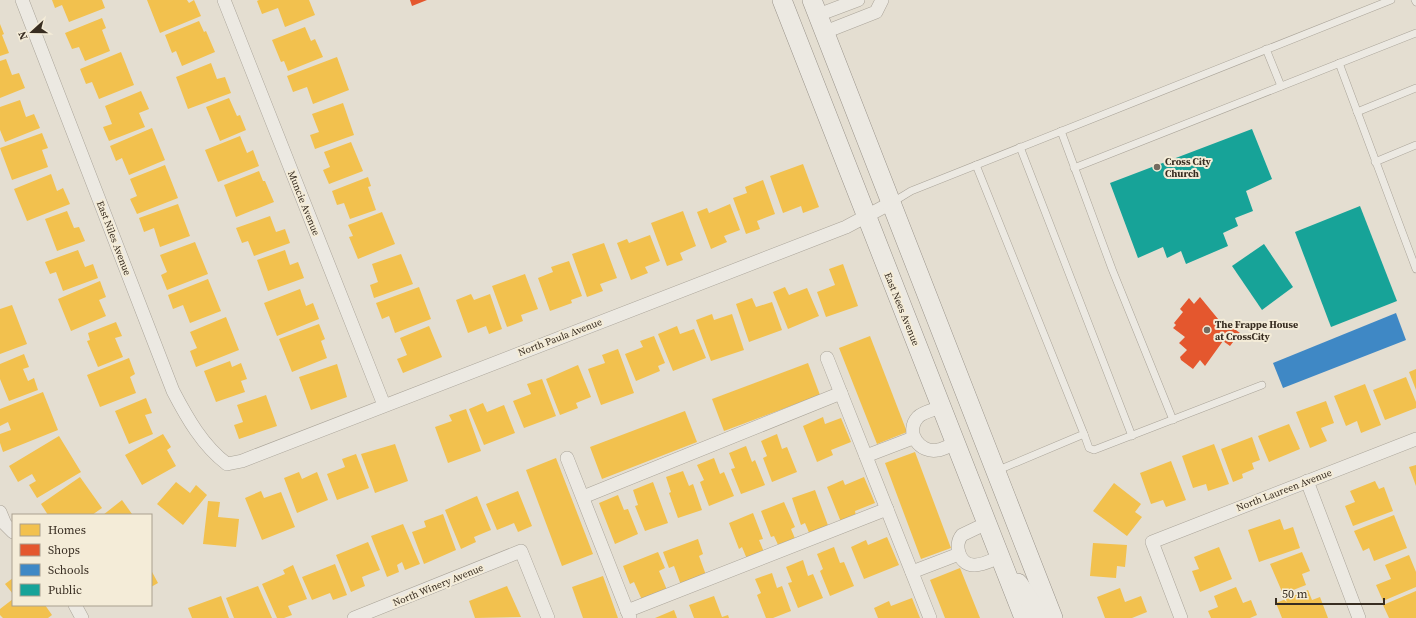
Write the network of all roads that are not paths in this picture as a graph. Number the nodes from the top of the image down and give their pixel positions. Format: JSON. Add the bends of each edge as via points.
{"nodes":[{"id":1,"x":22,"y":0,"type":"edge"},
{"id":2,"x":224,"y":0,"type":"edge"},
{"id":3,"x":782,"y":0,"type":"edge"},
{"id":4,"x":858,"y":0,"type":"edge"},
{"id":5,"x":882,"y":0,"type":"edge"},
{"id":6,"x":1391,"y":0,"type":"edge"},
{"id":7,"x":818,"y":16,"type":"edge"},
{"id":8,"x":1416,"y":33,"type":"edge"},
{"id":9,"x":1266,"y":49,"type":"junction"},
{"id":10,"x":1339,"y":63,"type":"junction"},
{"id":11,"x":1281,"y":86,"type":"junction"},
{"id":12,"x":1416,"y":88,"type":"edge"},
{"id":13,"x":1357,"y":112,"type":"junction"},
{"id":14,"x":1061,"y":131,"type":"junction"},
{"id":15,"x":1416,"y":146,"type":"edge"},
{"id":16,"x":1020,"y":147,"type":"junction"},
{"id":17,"x":1375,"y":162,"type":"junction"},
{"id":18,"x":976,"y":165,"type":"junction"},
{"id":19,"x":1074,"y":168,"type":"junction"},
{"id":20,"x":891,"y":203,"type":"junction"},
{"id":21,"x":866,"y":217,"type":"junction"},
{"id":22,"x":1416,"y":269,"type":"edge"},
{"id":23,"x":827,"y":358,"type":"dead end"},
{"id":24,"x":1262,"y":385,"type":"dead end"},
{"id":25,"x":841,"y":393,"type":"junction"},
{"id":26,"x":384,"y":405,"type":"junction"},
{"id":27,"x":941,"y":407,"type":"junction"},
{"id":28,"x":1172,"y":420,"type":"junction"},
{"id":29,"x":1084,"y":434,"type":"junction"},
{"id":30,"x":1132,"y":436,"type":"junction"},
{"id":31,"x":913,"y":438,"type":"junction"},
{"id":32,"x":1416,"y":439,"type":"edge"},
{"id":33,"x":956,"y":443,"type":"junction"},
{"id":34,"x":866,"y":456,"type":"junction"},
{"id":35,"x":567,"y":458,"type":"dead end"},
{"id":36,"x":227,"y":464,"type":"joint"},
{"id":37,"x":995,"y":472,"type":"junction"},
{"id":38,"x":1307,"y":481,"type":"junction"},
{"id":39,"x":583,"y":497,"type":"junction"},
{"id":40,"x":887,"y":509,"type":"junction"},
{"id":41,"x":986,"y":523,"type":"junction"},
{"id":42,"x":959,"y":554,"type":"junction"},
{"id":43,"x":1000,"y":557,"type":"junction"},
{"id":44,"x":912,"y":572,"type":"junction"},
{"id":45,"x":76,"y":606,"type":"edge"},
{"id":46,"x":629,"y":614,"type":"edge"},
{"id":47,"x":357,"y":617,"type":"edge"},
{"id":48,"x":82,"y":618,"type":"edge"},
{"id":49,"x":548,"y":618,"type":"edge"},
{"id":50,"x":930,"y":618,"type":"edge"},
{"id":51,"x":1024,"y":618,"type":"edge"},
{"id":52,"x":1038,"y":618,"type":"edge"},
{"id":53,"x":1053,"y":618,"type":"edge"},
{"id":54,"x":1181,"y":618,"type":"edge"},
{"id":55,"x":1359,"y":618,"type":"edge"}],
"edges":[{"from":1,"to":36,"type":"street","name":"East Niles Avenue","via":[[173,391],[214,454]]},
{"from":2,"to":26,"type":"street","name":"Muncie Avenue"},
{"from":3,"to":21,"type":"main road","name":"East Nees Avenue"},
{"from":4,"to":7,"type":"street"},
{"from":5,"to":7,"type":"street","via":[[876,12]]},
{"from":6,"to":9,"type":"lane"},
{"from":7,"to":20,"type":"main road"},
{"from":8,"to":10,"type":"lane"},
{"from":9,"to":11,"type":"lane"},
{"from":9,"to":14,"type":"lane"},
{"from":10,"to":11,"type":"lane"},
{"from":10,"to":13,"type":"lane"},
{"from":11,"to":19,"type":"lane"},
{"from":12,"to":13,"type":"lane"},
{"from":13,"to":17,"type":"lane"},
{"from":14,"to":16,"type":"lane"},
{"from":14,"to":19,"type":"lane"},
{"from":15,"to":17,"type":"lane"},
{"from":16,"to":18,"type":"lane"},
{"from":16,"to":30,"type":"lane"},
{"from":17,"to":22,"type":"lane"},
{"from":18,"to":20,"type":"lane","via":[[911,191]]},
{"from":18,"to":29,"type":"lane"},
{"from":19,"to":28,"type":"lane"},
{"from":20,"to":21,"type":"street","name":"North Paula Avenue"},
{"from":20,"to":37,"type":"main road"},
{"from":21,"to":26,"type":"street","name":"North Paula Avenue"},
{"from":21,"to":27,"type":"main road","name":"East Nees Avenue"},
{"from":23,"to":25,"type":"street"},
{"from":24,"to":28,"type":"lane"},
{"from":25,"to":34,"type":"street"},
{"from":25,"to":39,"type":"street"},
{"from":26,"to":36,"type":"street","name":"North Paula Avenue","via":[[242,461]]},
{"from":27,"to":31,"type":"street","via":[[918,417],[914,424]]},
{"from":27,"to":33,"type":"main road","name":"East Nees Avenue"},
{"from":28,"to":30,"type":"lane"},
{"from":29,"to":30,"type":"lane","via":[[1089,448],[1094,450]]},
{"from":29,"to":37,"type":"lane"},
{"from":31,"to":33,"type":"street","via":[[926,450],[938,451]]},
{"from":31,"to":34,"type":"street"},
{"from":32,"to":38,"type":"street","name":"North Laureen Avenue"},
{"from":33,"to":41,"type":"main road","name":"East Nees Avenue"},
{"from":34,"to":40,"type":"street"},
{"from":35,"to":39,"type":"street"},
{"from":37,"to":53,"type":"main road"},
{"from":38,"to":54,"type":"street","name":"North Laureen Avenue","via":[[1152,542]]},
{"from":38,"to":55,"type":"street"},
{"from":39,"to":46,"type":"street"},
{"from":40,"to":44,"type":"street"},
{"from":40,"to":46,"type":"street"},
{"from":41,"to":42,"type":"street","via":[[962,535],[957,545]]},
{"from":41,"to":43,"type":"main road","name":"East Nees Avenue"},
{"from":42,"to":43,"type":"street","via":[[970,565],[976,566]]},
{"from":42,"to":44,"type":"street"},
{"from":43,"to":51,"type":"main road","name":"East Nees Avenue"},
{"from":43,"to":52,"type":"main road","via":[[1032,604]]},
{"from":44,"to":50,"type":"street"},
{"from":45,"to":48,"type":"street"},
{"from":47,"to":49,"type":"street","name":"North Winery Avenue","via":[[521,552]]}]}
